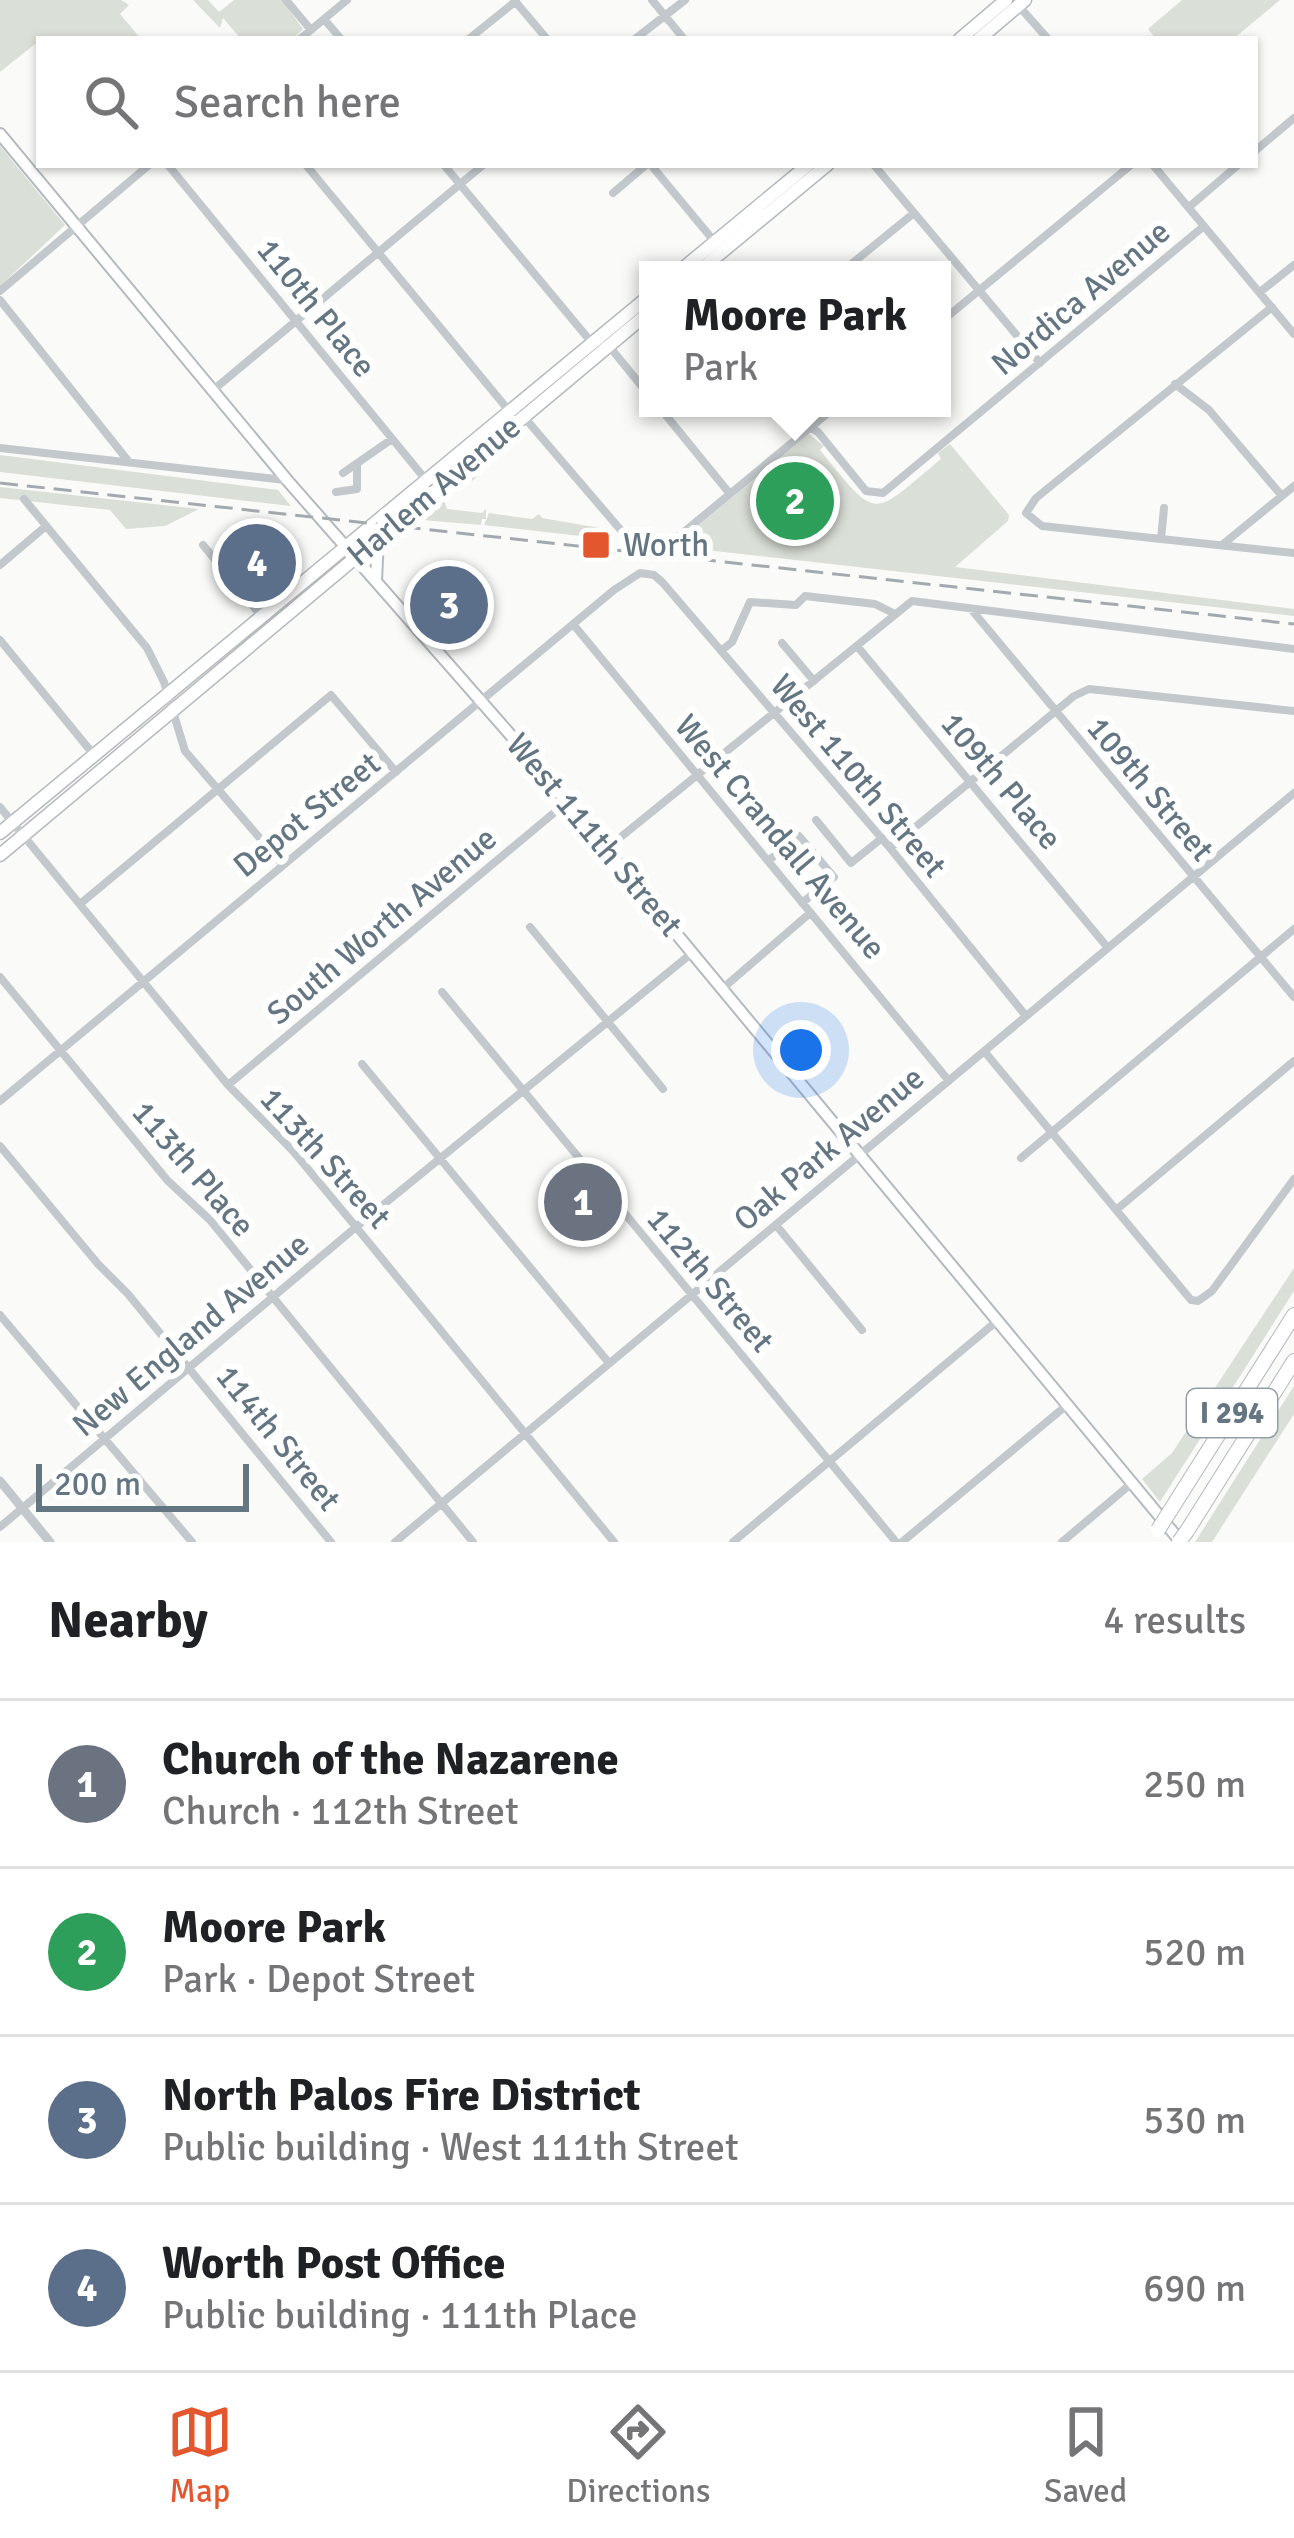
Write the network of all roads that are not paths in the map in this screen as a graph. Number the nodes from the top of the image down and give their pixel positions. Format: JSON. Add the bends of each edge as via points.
{"nodes":[{"id":1,"x":286,"y":0,"type":"edge"},
{"id":2,"x":347,"y":0,"type":"edge"},
{"id":3,"x":652,"y":0,"type":"edge"},
{"id":4,"x":685,"y":0,"type":"edge"},
{"id":5,"x":515,"y":1,"type":"edge"},
{"id":6,"x":1016,"y":1,"type":"edge"},
{"id":7,"x":665,"y":16,"type":"junction"},
{"id":8,"x":324,"y":19,"type":"junction"},
{"id":9,"x":311,"y":30,"type":"junction"},
{"id":10,"x":304,"y":36,"type":"edge"},
{"id":11,"x":338,"y":36,"type":"edge"},
{"id":12,"x":472,"y":36,"type":"edge"},
{"id":13,"x":544,"y":36,"type":"edge"},
{"id":14,"x":639,"y":36,"type":"edge"},
{"id":15,"x":682,"y":36,"type":"edge"},
{"id":16,"x":964,"y":36,"type":"edge"},
{"id":17,"x":982,"y":36,"type":"edge"},
{"id":18,"x":1045,"y":36,"type":"edge"},
{"id":19,"x":1294,"y":118,"type":"edge"},
{"id":20,"x":0,"y":134,"type":"edge"},
{"id":21,"x":1258,"y":148,"type":"edge"},
{"id":22,"x":145,"y":168,"type":"edge"},
{"id":23,"x":170,"y":168,"type":"edge"},
{"id":24,"x":307,"y":168,"type":"edge"},
{"id":25,"x":447,"y":168,"type":"edge"},
{"id":26,"x":479,"y":168,"type":"edge"},
{"id":27,"x":644,"y":168,"type":"edge"},
{"id":28,"x":651,"y":168,"type":"edge"},
{"id":29,"x":799,"y":168,"type":"edge"},
{"id":30,"x":823,"y":168,"type":"edge"},
{"id":31,"x":876,"y":168,"type":"edge"},
{"id":32,"x":1127,"y":168,"type":"edge"},
{"id":33,"x":1156,"y":168,"type":"edge"},
{"id":34,"x":1234,"y":168,"type":"edge"},
{"id":35,"x":460,"y":184,"type":"junction"},
{"id":36,"x":613,"y":193,"type":"dead end"},
{"id":37,"x":1189,"y":207,"type":"junction"},
{"id":38,"x":914,"y":213,"type":"junction"},
{"id":39,"x":76,"y":226,"type":"junction"},
{"id":40,"x":1204,"y":226,"type":"junction"},
{"id":41,"x":719,"y":247,"type":"junction"},
{"id":42,"x":377,"y":252,"type":"junction"},
{"id":43,"x":696,"y":261,"type":"edge"},
{"id":44,"x":707,"y":261,"type":"edge"},
{"id":45,"x":855,"y":261,"type":"edge"},
{"id":46,"x":1294,"y":265,"type":"edge"},
{"id":47,"x":979,"y":291,"type":"junction"},
{"id":48,"x":1260,"y":292,"type":"junction"},
{"id":49,"x":0,"y":296,"type":"edge"},
{"id":50,"x":639,"y":305,"type":"edge"},
{"id":51,"x":1272,"y":307,"type":"junction"},
{"id":52,"x":951,"y":314,"type":"edge"},
{"id":53,"x":295,"y":320,"type":"junction"},
{"id":54,"x":639,"y":321,"type":"edge"},
{"id":55,"x":1294,"y":334,"type":"edge"},
{"id":56,"x":592,"y":344,"type":"junction"},
{"id":57,"x":609,"y":346,"type":"junction"},
{"id":58,"x":1040,"y":363,"type":"junction"},
{"id":59,"x":639,"y":383,"type":"edge"},
{"id":60,"x":1175,"y":384,"type":"junction"},
{"id":61,"x":212,"y":391,"type":"junction"},
{"id":62,"x":517,"y":414,"type":"junction"},
{"id":63,"x":667,"y":417,"type":"edge"},
{"id":64,"x":800,"y":417,"type":"edge"},
{"id":65,"x":823,"y":417,"type":"edge"},
{"id":66,"x":810,"y":427,"type":"junction"},
{"id":67,"x":392,"y":439,"type":"junction"},
{"id":68,"x":0,"y":448,"type":"edge"},
{"id":69,"x":130,"y":464,"type":"junction"},
{"id":70,"x":357,"y":464,"type":"junction"},
{"id":71,"x":343,"y":473,"type":"dead end"},
{"id":72,"x":286,"y":480,"type":"junction"},
{"id":73,"x":427,"y":481,"type":"junction"},
{"id":74,"x":1294,"y":486,"type":"edge"},
{"id":75,"x":335,"y":492,"type":"dead end"},
{"id":76,"x":730,"y":494,"type":"junction"},
{"id":77,"x":1282,"y":496,"type":"junction"},
{"id":78,"x":24,"y":499,"type":"dead end"},
{"id":79,"x":1164,"y":508,"type":"dead end"},
{"id":80,"x":46,"y":526,"type":"junction"},
{"id":81,"x":378,"y":538,"type":"junction"},
{"id":82,"x":1161,"y":539,"type":"junction"},
{"id":83,"x":203,"y":544,"type":"dead end"},
{"id":84,"x":1222,"y":545,"type":"junction"},
{"id":85,"x":351,"y":553,"type":"junction"},
{"id":86,"x":1294,"y":554,"type":"edge"},
{"id":87,"x":0,"y":565,"type":"edge"},
{"id":88,"x":647,"y":573,"type":"joint"},
{"id":89,"x":376,"y":581,"type":"junction"},
{"id":90,"x":971,"y":609,"type":"junction"},
{"id":91,"x":895,"y":614,"type":"junction"},
{"id":92,"x":267,"y":622,"type":"junction"},
{"id":93,"x":573,"y":625,"type":"junction"},
{"id":94,"x":0,"y":640,"type":"edge"},
{"id":95,"x":782,"y":643,"type":"dead end"},
{"id":96,"x":857,"y":646,"type":"junction"},
{"id":97,"x":718,"y":648,"type":"junction"},
{"id":98,"x":1294,"y":649,"type":"edge"},
{"id":99,"x":814,"y":680,"type":"junction"},
{"id":100,"x":482,"y":701,"type":"junction"},
{"id":101,"x":170,"y":702,"type":"junction"},
{"id":102,"x":1294,"y":711,"type":"edge"},
{"id":103,"x":1054,"y":712,"type":"junction"},
{"id":104,"x":773,"y":714,"type":"junction"},
{"id":105,"x":95,"y":756,"type":"junction"},
{"id":106,"x":396,"y":772,"type":"junction"},
{"id":107,"x":697,"y":776,"type":"junction"},
{"id":108,"x":970,"y":782,"type":"junction"},
{"id":109,"x":219,"y":790,"type":"junction"},
{"id":110,"x":1294,"y":793,"type":"edge"},
{"id":111,"x":567,"y":802,"type":"junction"},
{"id":112,"x":0,"y":807,"type":"edge"},
{"id":113,"x":816,"y":820,"type":"dead end"},
{"id":114,"x":13,"y":822,"type":"junction"},
{"id":115,"x":0,"y":833,"type":"edge"},
{"id":116,"x":23,"y":835,"type":"junction"},
{"id":117,"x":882,"y":838,"type":"junction"},
{"id":118,"x":890,"y":848,"type":"junction"},
{"id":119,"x":606,"y":849,"type":"junction"},
{"id":120,"x":0,"y":854,"type":"edge"},
{"id":121,"x":768,"y":861,"type":"junction"},
{"id":122,"x":283,"y":865,"type":"junction"},
{"id":123,"x":1192,"y":878,"type":"junction"},
{"id":124,"x":802,"y":903,"type":"junction"},
{"id":125,"x":80,"y":904,"type":"junction"},
{"id":126,"x":810,"y":913,"type":"junction"},
{"id":127,"x":530,"y":927,"type":"dead end"},
{"id":128,"x":1294,"y":929,"type":"edge"},
{"id":129,"x":1108,"y":948,"type":"junction"},
{"id":130,"x":692,"y":953,"type":"junction"},
{"id":131,"x":1260,"y":957,"type":"junction"},
{"id":132,"x":0,"y":977,"type":"edge"},
{"id":133,"x":143,"y":982,"type":"junction"},
{"id":134,"x":722,"y":989,"type":"junction"},
{"id":135,"x":442,"y":992,"type":"dead end"},
{"id":136,"x":1294,"y":997,"type":"edge"},
{"id":137,"x":1026,"y":1016,"type":"junction"},
{"id":138,"x":608,"y":1022,"type":"junction"},
{"id":139,"x":61,"y":1050,"type":"junction"},
{"id":140,"x":984,"y":1051,"type":"junction"},
{"id":141,"x":1294,"y":1061,"type":"edge"},
{"id":142,"x":362,"y":1064,"type":"dead end"},
{"id":143,"x":949,"y":1081,"type":"junction"},
{"id":144,"x":228,"y":1085,"type":"junction"},
{"id":145,"x":663,"y":1089,"type":"dead end"},
{"id":146,"x":522,"y":1091,"type":"junction"},
{"id":147,"x":0,"y":1100,"type":"edge"},
{"id":148,"x":1052,"y":1132,"type":"junction"},
{"id":149,"x":0,"y":1146,"type":"edge"},
{"id":150,"x":860,"y":1155,"type":"junction"},
{"id":151,"x":1021,"y":1158,"type":"dead end"},
{"id":152,"x":440,"y":1159,"type":"junction"},
{"id":153,"x":1294,"y":1179,"type":"edge"},
{"id":154,"x":1116,"y":1210,"type":"junction"},
{"id":155,"x":776,"y":1225,"type":"junction"},
{"id":156,"x":356,"y":1227,"type":"junction"},
{"id":157,"x":692,"y":1295,"type":"junction"},
{"id":158,"x":273,"y":1298,"type":"junction"},
{"id":159,"x":0,"y":1315,"type":"edge"},
{"id":160,"x":1294,"y":1315,"type":"edge"},
{"id":161,"x":997,"y":1321,"type":"junction"},
{"id":162,"x":862,"y":1330,"type":"dead end"},
{"id":163,"x":1294,"y":1360,"type":"edge"},
{"id":164,"x":609,"y":1363,"type":"junction"},
{"id":165,"x":189,"y":1368,"type":"junction"},
{"id":166,"x":1066,"y":1405,"type":"junction"},
{"id":167,"x":527,"y":1432,"type":"junction"},
{"id":168,"x":106,"y":1438,"type":"junction"},
{"id":169,"x":830,"y":1461,"type":"junction"},
{"id":170,"x":0,"y":1480,"type":"edge"},
{"id":171,"x":1132,"y":1483,"type":"junction"},
{"id":172,"x":442,"y":1504,"type":"junction"},
{"id":173,"x":22,"y":1508,"type":"junction"},
{"id":174,"x":0,"y":1527,"type":"edge"},
{"id":175,"x":1154,"y":1536,"type":"edge"},
{"id":176,"x":1182,"y":1538,"type":"edge"},
{"id":177,"x":50,"y":1542,"type":"edge"},
{"id":178,"x":192,"y":1542,"type":"edge"},
{"id":179,"x":331,"y":1542,"type":"edge"},
{"id":180,"x":395,"y":1542,"type":"edge"},
{"id":181,"x":473,"y":1542,"type":"edge"},
{"id":182,"x":614,"y":1542,"type":"edge"},
{"id":183,"x":733,"y":1542,"type":"edge"},
{"id":184,"x":899,"y":1542,"type":"edge"},
{"id":185,"x":1062,"y":1542,"type":"edge"}],
"edges":[{"from":1,"to":9,"type":"street"},
{"from":2,"to":8,"type":"street"},
{"from":3,"to":7,"type":"street"},
{"from":4,"to":7,"type":"street"},
{"from":5,"to":12,"type":"street"},
{"from":5,"to":13,"type":"street"},
{"from":6,"to":16,"type":"main road"},
{"from":6,"to":17,"type":"main road"},
{"from":6,"to":18,"type":"street"},
{"from":7,"to":14,"type":"street"},
{"from":7,"to":15,"type":"street"},
{"from":8,"to":9,"type":"street"},
{"from":8,"to":11,"type":"street"},
{"from":9,"to":10,"type":"street"},
{"from":19,"to":21,"type":"street"},
{"from":20,"to":39,"type":"main road","name":"West 111th Street"},
{"from":22,"to":39,"type":"street"},
{"from":23,"to":53,"type":"street","name":"110th Place"},
{"from":24,"to":42,"type":"street"},
{"from":25,"to":35,"type":"street"},
{"from":26,"to":35,"type":"street"},
{"from":27,"to":36,"type":"street"},
{"from":28,"to":41,"type":"street"},
{"from":29,"to":41,"type":"main road"},
{"from":30,"to":41,"type":"main road"},
{"from":31,"to":38,"type":"street"},
{"from":32,"to":47,"type":"street"},
{"from":33,"to":37,"type":"street"},
{"from":34,"to":37,"type":"street"},
{"from":35,"to":42,"type":"street"},
{"from":35,"to":56,"type":"street"},
{"from":37,"to":40,"type":"street"},
{"from":38,"to":45,"type":"street"},
{"from":38,"to":47,"type":"street"},
{"from":39,"to":49,"type":"street"},
{"from":39,"to":61,"type":"main road","name":"West 111th Street"},
{"from":40,"to":48,"type":"street"},
{"from":40,"to":58,"type":"street","name":"Nordica Avenue"},
{"from":41,"to":43,"type":"main road"},
{"from":41,"to":44,"type":"main road"},
{"from":42,"to":53,"type":"street"},
{"from":42,"to":62,"type":"street"},
{"from":46,"to":48,"type":"street"},
{"from":47,"to":52,"type":"street"},
{"from":47,"to":58,"type":"street"},
{"from":48,"to":51,"type":"street"},
{"from":49,"to":69,"type":"street"},
{"from":50,"to":56,"type":"main road","name":"Harlem Avenue"},
{"from":51,"to":55,"type":"street"},
{"from":51,"to":60,"type":"street"},
{"from":53,"to":61,"type":"street"},
{"from":53,"to":67,"type":"street","name":"110th Place"},
{"from":54,"to":57,"type":"main road","name":"Harlem Avenue"},
{"from":56,"to":57,"type":"street"},
{"from":56,"to":62,"type":"main road","name":"Harlem Avenue"},
{"from":57,"to":59,"type":"street"},
{"from":57,"to":62,"type":"main road","name":"Harlem Avenue"},
{"from":58,"to":66,"type":"street","name":"Nordica Avenue","via":[[875,494]]},
{"from":60,"to":77,"type":"street","via":[[1209,410]]},
{"from":60,"to":82,"type":"street","via":[[1026,513],[1042,526]]},
{"from":61,"to":72,"type":"main road","name":"West 111th Street"},
{"from":62,"to":73,"type":"main road","name":"Harlem Avenue"},
{"from":62,"to":76,"type":"street","via":[[625,535],[673,542]]},
{"from":62,"to":81,"type":"main road","name":"Harlem Avenue"},
{"from":63,"to":76,"type":"street"},
{"from":64,"to":66,"type":"street"},
{"from":65,"to":66,"type":"street"},
{"from":66,"to":76,"type":"street"},
{"from":67,"to":70,"type":"street"},
{"from":67,"to":73,"type":"street","name":"110th Place"},
{"from":68,"to":69,"type":"street"},
{"from":69,"to":72,"type":"street"},
{"from":70,"to":71,"type":"street"},
{"from":70,"to":75,"type":"street","via":[[357,489]]},
{"from":72,"to":85,"type":"main road","name":"West 111th Street"},
{"from":73,"to":85,"type":"main road","name":"Harlem Avenue"},
{"from":74,"to":77,"type":"street"},
{"from":77,"to":84,"type":"street"},
{"from":78,"to":80,"type":"street"},
{"from":79,"to":82,"type":"street"},
{"from":80,"to":87,"type":"street"},
{"from":80,"to":101,"type":"street","via":[[147,648]]},
{"from":81,"to":85,"type":"main road","name":"Harlem Avenue"},
{"from":81,"to":89,"type":"main road"},
{"from":82,"to":84,"type":"street"},
{"from":83,"to":92,"type":"street"},
{"from":84,"to":86,"type":"street"},
{"from":85,"to":89,"type":"main road","name":"West 111th Street"},
{"from":85,"to":92,"type":"main road","name":"Harlem Avenue"},
{"from":88,"to":93,"type":"street","name":"Depot Street","via":[[633,575]]},
{"from":88,"to":97,"type":"street","name":"West 110th Street"},
{"from":89,"to":100,"type":"main road","name":"West 111th Street"},
{"from":90,"to":91,"type":"street","via":[[912,601]]},
{"from":90,"to":98,"type":"street"},
{"from":90,"to":103,"type":"street","name":"109th Street"},
{"from":91,"to":96,"type":"street"},
{"from":91,"to":97,"type":"street","via":[[805,596],[796,605],[750,602],[732,642]]},
{"from":92,"to":101,"type":"main road","name":"Harlem Avenue"},
{"from":93,"to":100,"type":"street","name":"Depot Street"},
{"from":93,"to":107,"type":"street","name":"West Crandall Avenue"},
{"from":94,"to":105,"type":"street"},
{"from":95,"to":99,"type":"street"},
{"from":96,"to":99,"type":"street"},
{"from":96,"to":108,"type":"street","name":"109th Place"},
{"from":97,"to":104,"type":"street","name":"West 110th Street"},
{"from":99,"to":104,"type":"street"},
{"from":100,"to":106,"type":"street","name":"Depot Street"},
{"from":100,"to":111,"type":"main road","name":"West 111th Street"},
{"from":101,"to":105,"type":"main road","name":"Harlem Avenue"},
{"from":101,"to":109,"type":"street","via":[[185,751]]},
{"from":101,"to":116,"type":"main road","name":"Harlem Avenue"},
{"from":102,"to":103,"type":"street","via":[[1088,689]]},
{"from":103,"to":108,"type":"street"},
{"from":103,"to":123,"type":"street","name":"109th Street"},
{"from":104,"to":107,"type":"street"},
{"from":104,"to":117,"type":"street","name":"West 110th Street"},
{"from":105,"to":114,"type":"main road","name":"Harlem Avenue"},
{"from":106,"to":109,"type":"street","via":[[331,695]]},
{"from":106,"to":122,"type":"street","name":"Depot Street"},
{"from":107,"to":119,"type":"street"},
{"from":107,"to":121,"type":"street","name":"West Crandall Avenue"},
{"from":108,"to":118,"type":"street"},
{"from":108,"to":129,"type":"street","name":"109th Place"},
{"from":109,"to":122,"type":"street"},
{"from":109,"to":125,"type":"street"},
{"from":110,"to":123,"type":"street","name":"Oak Park Avenue"},
{"from":111,"to":119,"type":"main road","name":"West 111th Street"},
{"from":111,"to":144,"type":"street","name":"South Worth Avenue"},
{"from":112,"to":114,"type":"street","name":"113th Street"},
{"from":113,"to":117,"type":"street","via":[[851,863]]},
{"from":114,"to":115,"type":"main road","name":"Harlem Avenue"},
{"from":114,"to":116,"type":"street","name":"113th Street"},
{"from":116,"to":120,"type":"main road","name":"Harlem Avenue"},
{"from":116,"to":125,"type":"street","name":"113th Street"},
{"from":117,"to":118,"type":"street","name":"West 110th Street"},
{"from":118,"to":137,"type":"street","name":"West 110th Street"},
{"from":119,"to":130,"type":"main road","name":"West 111th Street"},
{"from":121,"to":124,"type":"street","name":"West Crandall Avenue"},
{"from":121,"to":124,"type":"street","via":[[799,836],[834,877]]},
{"from":122,"to":133,"type":"street","name":"Depot Street"},
{"from":123,"to":129,"type":"street","name":"Oak Park Avenue"},
{"from":123,"to":131,"type":"street","name":"109th Street"},
{"from":124,"to":126,"type":"street","name":"West Crandall Avenue"},
{"from":125,"to":133,"type":"street","name":"113th Street"},
{"from":126,"to":134,"type":"street"},
{"from":126,"to":143,"type":"street","name":"West Crandall Avenue"},
{"from":127,"to":138,"type":"street"},
{"from":128,"to":131,"type":"street"},
{"from":129,"to":137,"type":"street","name":"Oak Park Avenue"},
{"from":130,"to":134,"type":"main road","name":"West 111th Street"},
{"from":130,"to":138,"type":"street","name":"New England Avenue"},
{"from":131,"to":136,"type":"street","name":"109th Street"},
{"from":131,"to":148,"type":"street"},
{"from":132,"to":139,"type":"street","name":"113th Place"},
{"from":133,"to":139,"type":"street","name":"Depot Street"},
{"from":133,"to":144,"type":"street","name":"113th Street"},
{"from":134,"to":150,"type":"main road","name":"West 111th Street"},
{"from":135,"to":146,"type":"street","name":"112th Street"},
{"from":137,"to":140,"type":"street","name":"Oak Park Avenue"},
{"from":138,"to":145,"type":"street"},
{"from":138,"to":146,"type":"street","name":"New England Avenue"},
{"from":139,"to":147,"type":"street","name":"Depot Street"},
{"from":139,"to":158,"type":"street","name":"113th Place"},
{"from":140,"to":143,"type":"street","name":"Oak Park Avenue"},
{"from":140,"to":148,"type":"street"},
{"from":141,"to":154,"type":"street"},
{"from":142,"to":152,"type":"street"},
{"from":143,"to":150,"type":"street","name":"Oak Park Avenue"},
{"from":144,"to":156,"type":"street","name":"113th Street"},
{"from":146,"to":152,"type":"street","name":"New England Avenue"},
{"from":146,"to":157,"type":"street","name":"112th Street"},
{"from":148,"to":151,"type":"street"},
{"from":148,"to":154,"type":"street"},
{"from":149,"to":165,"type":"street","name":"114th Street"},
{"from":150,"to":155,"type":"street","name":"Oak Park Avenue"},
{"from":150,"to":161,"type":"main road","name":"West 111th Street"},
{"from":152,"to":156,"type":"street","name":"New England Avenue"},
{"from":152,"to":164,"type":"street"},
{"from":153,"to":154,"type":"street","via":[[1198,1301],[1186,1297]]},
{"from":155,"to":157,"type":"street","name":"Oak Park Avenue"},
{"from":155,"to":162,"type":"street"},
{"from":156,"to":158,"type":"street","name":"New England Avenue"},
{"from":156,"to":167,"type":"street","name":"113th Street"},
{"from":157,"to":164,"type":"street","name":"Oak Park Avenue"},
{"from":157,"to":169,"type":"street","name":"112th Street"},
{"from":158,"to":165,"type":"street","name":"New England Avenue"},
{"from":158,"to":172,"type":"street","name":"113th Place"},
{"from":159,"to":168,"type":"street"},
{"from":160,"to":175,"type":"highway","number":"I 294","bridge":true},
{"from":161,"to":166,"type":"main road","name":"West 111th Street"},
{"from":161,"to":169,"type":"street"},
{"from":163,"to":176,"type":"highway","number":"I 294"},
{"from":164,"to":167,"type":"street","name":"Oak Park Avenue"},
{"from":165,"to":168,"type":"street","name":"New England Avenue"},
{"from":165,"to":179,"type":"street","name":"114th Street"},
{"from":166,"to":171,"type":"main road","name":"West 111th Street"},
{"from":166,"to":184,"type":"street"},
{"from":167,"to":172,"type":"street","name":"Oak Park Avenue"},
{"from":167,"to":182,"type":"street","name":"113th Street"},
{"from":168,"to":173,"type":"street","name":"New England Avenue"},
{"from":168,"to":178,"type":"street"},
{"from":169,"to":183,"type":"street"},
{"from":169,"to":184,"type":"street","name":"112th Street"},
{"from":170,"to":173,"type":"street"},
{"from":171,"to":176,"type":"main road","name":"West 111th Street"},
{"from":171,"to":185,"type":"street"},
{"from":172,"to":180,"type":"street","name":"Oak Park Avenue"},
{"from":172,"to":181,"type":"street","name":"113th Place"},
{"from":173,"to":174,"type":"street","name":"New England Avenue"},
{"from":173,"to":177,"type":"street"}]}
